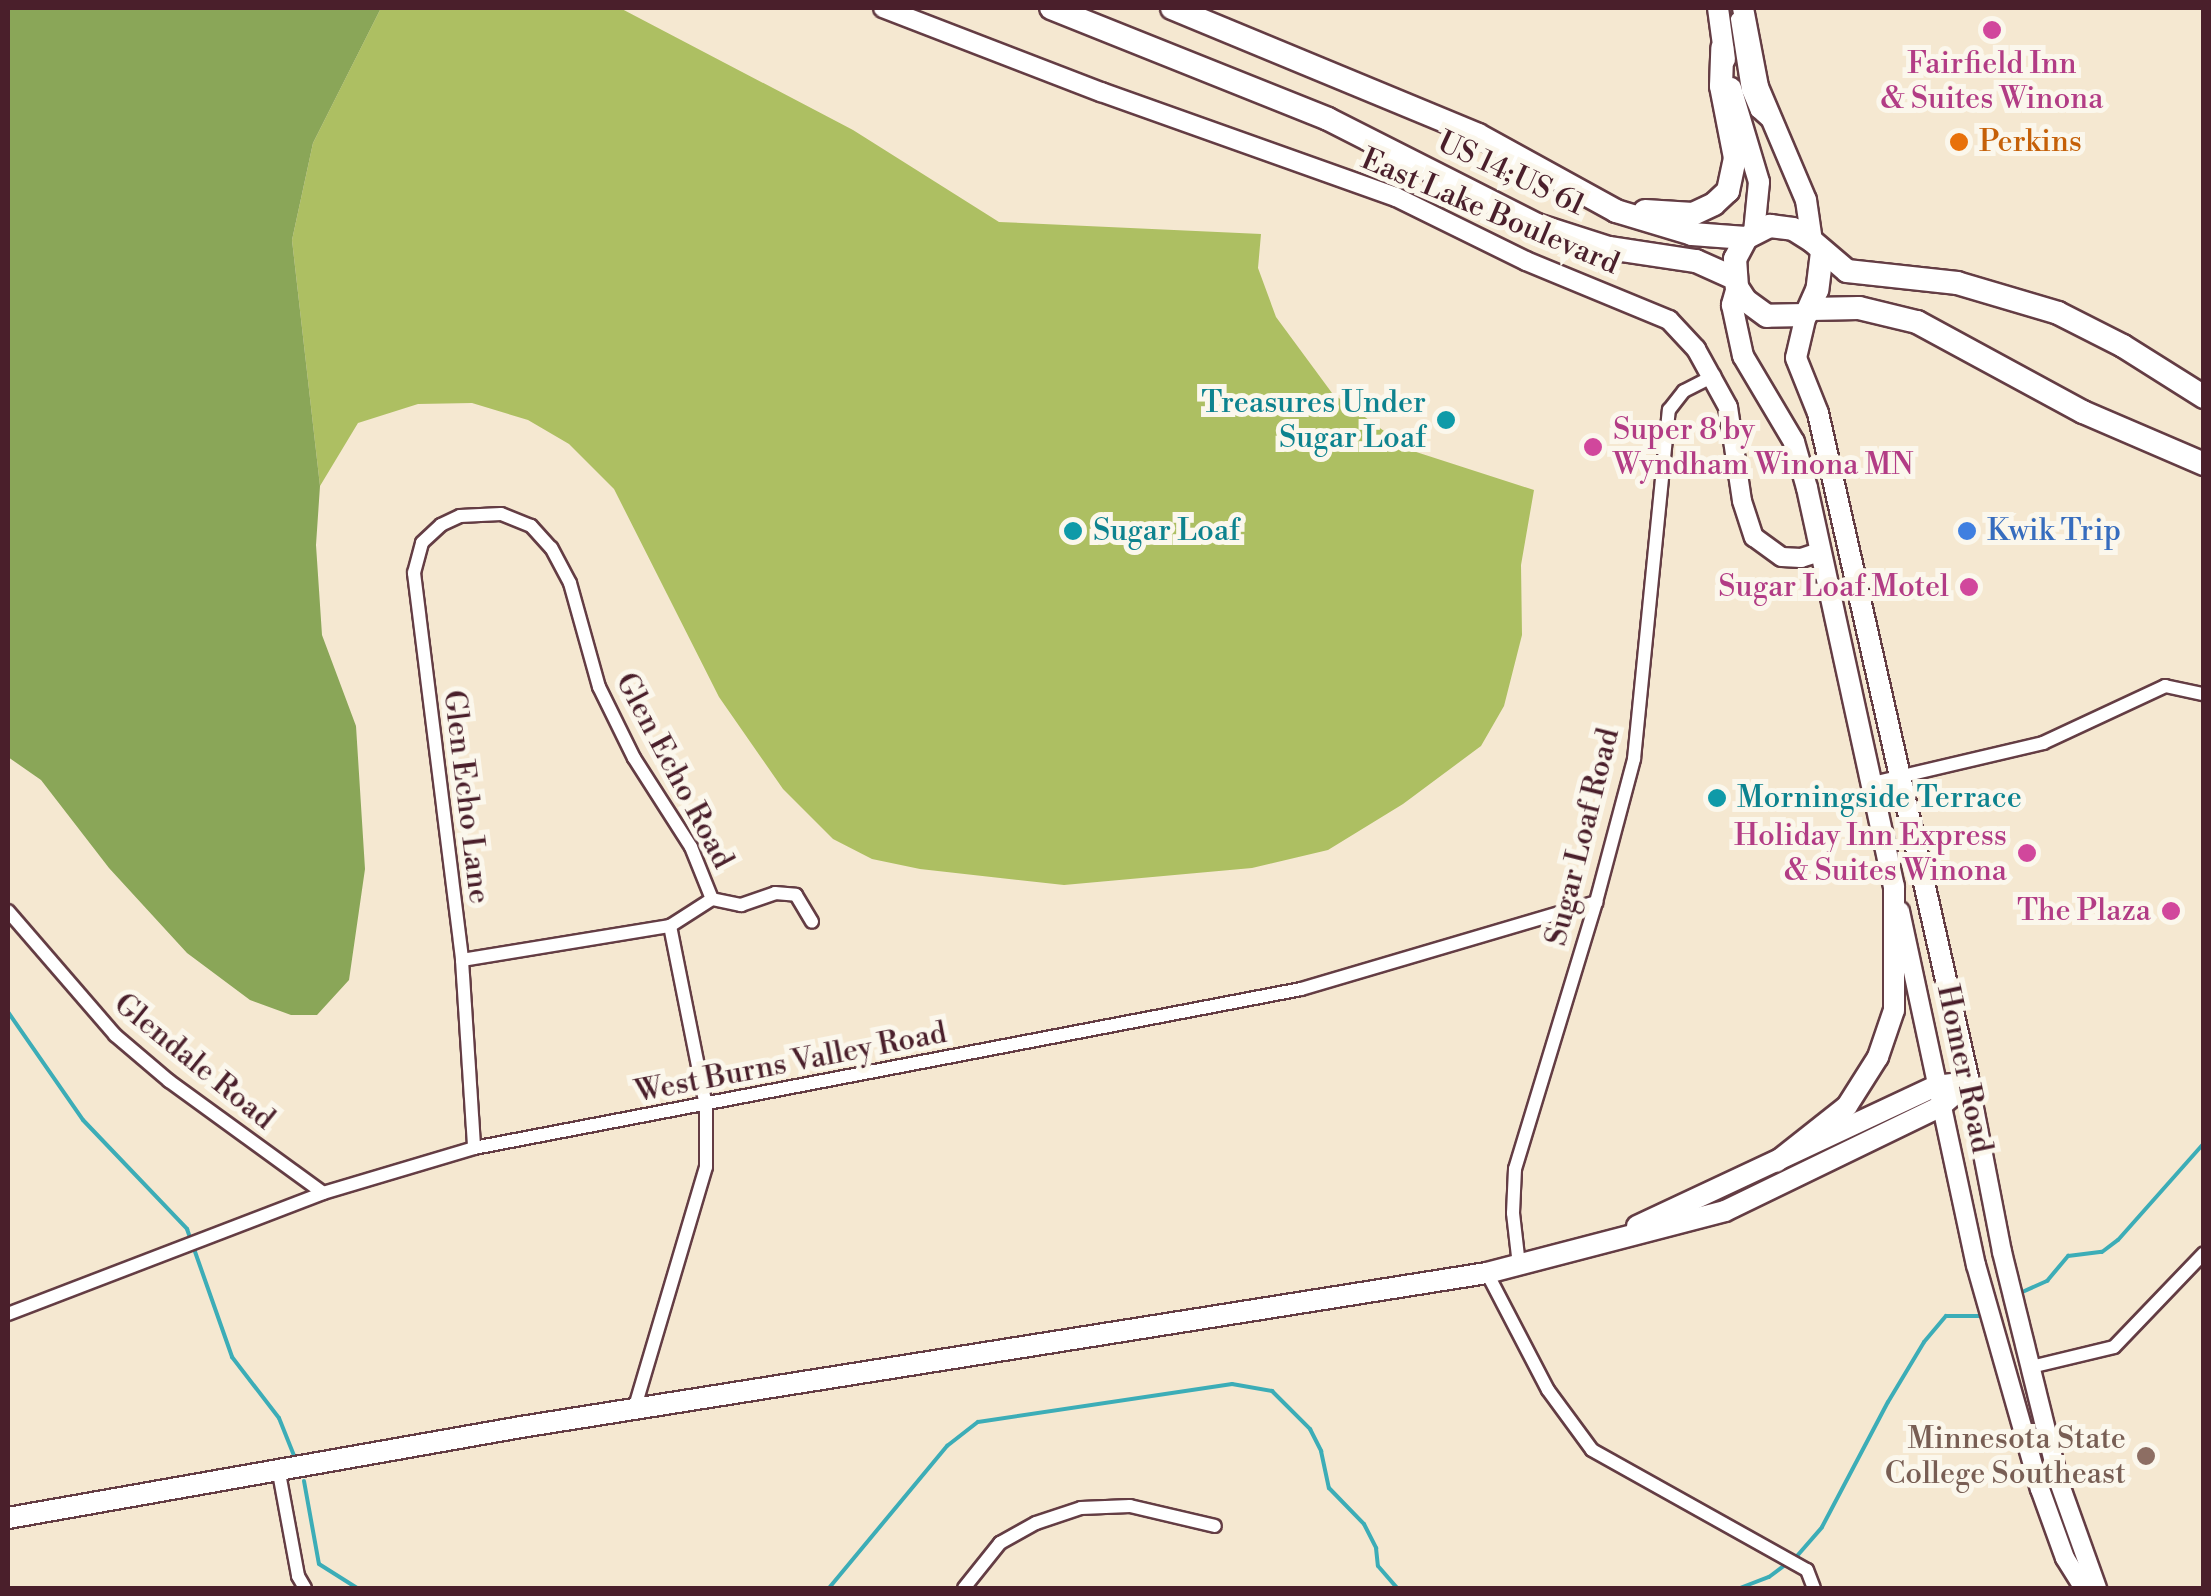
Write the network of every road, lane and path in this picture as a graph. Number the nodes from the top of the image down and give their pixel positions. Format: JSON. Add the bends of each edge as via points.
{"nodes":[{"id":1,"x":882,"y":8,"type":"edge"},
{"id":2,"x":1051,"y":8,"type":"edge"},
{"id":3,"x":1172,"y":8,"type":"edge"},
{"id":4,"x":1718,"y":8,"type":"edge"},
{"id":5,"x":1739,"y":8,"type":"edge"},
{"id":6,"x":1722,"y":48,"type":"junction"},
{"id":7,"x":1578,"y":192,"type":"junction"},
{"id":8,"x":1750,"y":235,"type":"junction"},
{"id":9,"x":1817,"y":246,"type":"junction"},
{"id":10,"x":1736,"y":282,"type":"junction"},
{"id":11,"x":1808,"y":312,"type":"junction"},
{"id":12,"x":1714,"y":376,"type":"junction"},
{"id":13,"x":2204,"y":398,"type":"edge"},
{"id":14,"x":2204,"y":464,"type":"edge"},
{"id":15,"x":501,"y":514,"type":"joint"},
{"id":16,"x":1819,"y":552,"type":"junction"},
{"id":17,"x":2204,"y":694,"type":"edge"},
{"id":18,"x":1899,"y":778,"type":"junction"},
{"id":19,"x":1873,"y":784,"type":"junction"},
{"id":20,"x":1894,"y":886,"type":"junction"},
{"id":21,"x":712,"y":899,"type":"junction"},
{"id":22,"x":1596,"y":902,"type":"junction"},
{"id":23,"x":8,"y":911,"type":"edge"},
{"id":24,"x":812,"y":922,"type":"dead end"},
{"id":25,"x":670,"y":926,"type":"junction"},
{"id":26,"x":462,"y":960,"type":"junction"},
{"id":27,"x":1968,"y":1082,"type":"junction"},
{"id":28,"x":1939,"y":1096,"type":"junction"},
{"id":29,"x":706,"y":1106,"type":"junction"},
{"id":30,"x":474,"y":1148,"type":"junction"},
{"id":31,"x":1776,"y":1162,"type":"junction"},
{"id":32,"x":322,"y":1193,"type":"junction"},
{"id":33,"x":1580,"y":1252,"type":"junction"},
{"id":34,"x":2204,"y":1254,"type":"edge"},
{"id":35,"x":1519,"y":1266,"type":"junction"},
{"id":36,"x":1488,"y":1273,"type":"junction"},
{"id":37,"x":8,"y":1314,"type":"edge"},
{"id":38,"x":2030,"y":1367,"type":"junction"},
{"id":39,"x":634,"y":1410,"type":"junction"},
{"id":40,"x":279,"y":1472,"type":"junction"},
{"id":41,"x":8,"y":1518,"type":"edge"},
{"id":42,"x":1215,"y":1526,"type":"dead end"},
{"id":43,"x":304,"y":1588,"type":"edge"},
{"id":44,"x":964,"y":1588,"type":"edge"},
{"id":45,"x":1814,"y":1588,"type":"edge"},
{"id":46,"x":2084,"y":1588,"type":"edge"},
{"id":47,"x":2098,"y":1588,"type":"edge"}],
"edges":[{"from":1,"to":12,"type":"street","name":"East Lake Boulevard","via":[[1428,210],[1526,261],[1669,320]]},
{"from":2,"to":10,"type":"highway","name":"US 14;US 61","via":[[1328,119],[1538,225],[1609,248],[1696,260]]},
{"from":3,"to":7,"type":"highway","name":"US 14;US 61","via":[[1478,134]]},
{"from":4,"to":6,"type":"main road"},
{"from":5,"to":9,"type":"main road","via":[[1770,123],[1806,200]]},
{"from":6,"to":7,"type":"highway","via":[[1721,86],[1734,158],[1722,197],[1681,215]]},
{"from":6,"to":8,"type":"main road","via":[[1759,182]]},
{"from":7,"to":8,"type":"highway","name":"US 14;US 61","via":[[1653,225]]},
{"from":8,"to":9,"type":"highway","name":"US 14;US 61","via":[[1786,228]]},
{"from":8,"to":10,"type":"highway","via":[[1735,258]]},
{"from":9,"to":11,"type":"highway"},
{"from":9,"to":13,"type":"highway","name":"US 14;US 61","via":[[1857,274],[1934,279],[2024,300],[2091,328]]},
{"from":10,"to":11,"type":"highway","name":"US 14;US 61","via":[[1746,301],[1767,316]]},
{"from":10,"to":16,"type":"main road","name":"Homer Road","via":[[1732,305],[1743,356],[1794,442]]},
{"from":11,"to":14,"type":"highway","name":"US 14;US 61","via":[[1860,308],[1917,322],[2134,437]]},
{"from":11,"to":18,"type":"main road","name":"Homer Road","via":[[1796,358],[1818,414]]},
{"from":12,"to":16,"type":"street","name":"East Lake Boulevard","via":[[1728,407],[1754,537],[1782,557]]},
{"from":12,"to":22,"type":"street","name":"Sugar Loaf Road","via":[[1684,390],[1669,410],[1634,759]]},
{"from":15,"to":21,"type":"street","name":"Glen Echo Road","via":[[531,526],[551,548],[570,583],[599,687],[634,758],[691,847]]},
{"from":15,"to":26,"type":"street","name":"Glen Echo Lane","via":[[441,524],[422,544],[414,573]]},
{"from":16,"to":19,"type":"main road","name":"Homer Road"},
{"from":17,"to":18,"type":"street","via":[[2166,686],[2040,744]]},
{"from":18,"to":19,"type":"street"},
{"from":18,"to":27,"type":"main road","name":"Homer Road"},
{"from":19,"to":20,"type":"main road","name":"Homer Road"},
{"from":20,"to":28,"type":"street","name":"Homer Road"},
{"from":20,"to":31,"type":"main road","via":[[1894,1010],[1878,1057],[1847,1106]]},
{"from":21,"to":24,"type":"street","via":[[741,905],[775,892],[796,896]]},
{"from":21,"to":25,"type":"street","name":"Glen Echo Road"},
{"from":22,"to":29,"type":"street","name":"West Burns Valley Road","via":[[1300,990]]},
{"from":22,"to":35,"type":"street","name":"Sugar Loaf Road","via":[[1515,1169]]},
{"from":23,"to":32,"type":"street","name":"Glendale Road","via":[[115,1035]]},
{"from":25,"to":26,"type":"street"},
{"from":25,"to":29,"type":"street"},
{"from":26,"to":30,"type":"street","name":"Glen Echo Lane"},
{"from":27,"to":28,"type":"main road"},
{"from":27,"to":38,"type":"street","name":"Homer Road"},
{"from":28,"to":31,"type":"main road"},
{"from":28,"to":33,"type":"main road","via":[[1725,1211]]},
{"from":28,"to":46,"type":"street","name":"Homer Road","via":[[1976,1265],[2046,1506]]},
{"from":29,"to":30,"type":"street","name":"West Burns Valley Road"},
{"from":29,"to":39,"type":"street","via":[[706,1167]]},
{"from":30,"to":32,"type":"street","name":"West Burns Valley Road"},
{"from":31,"to":33,"type":"main road"},
{"from":32,"to":37,"type":"street","name":"West Burns Valley Road"},
{"from":33,"to":35,"type":"main road"},
{"from":34,"to":38,"type":"street","via":[[2114,1346]]},
{"from":35,"to":36,"type":"main road"},
{"from":36,"to":39,"type":"main road"},
{"from":36,"to":45,"type":"street","via":[[1548,1390],[1592,1450],[1807,1570]]},
{"from":38,"to":47,"type":"street","name":"Homer Road","via":[[2059,1482]]},
{"from":39,"to":40,"type":"main road"},
{"from":40,"to":41,"type":"main road"},
{"from":40,"to":43,"type":"street"},
{"from":42,"to":44,"type":"street","via":[[1130,1506],[1081,1508],[1000,1543]]}]}
